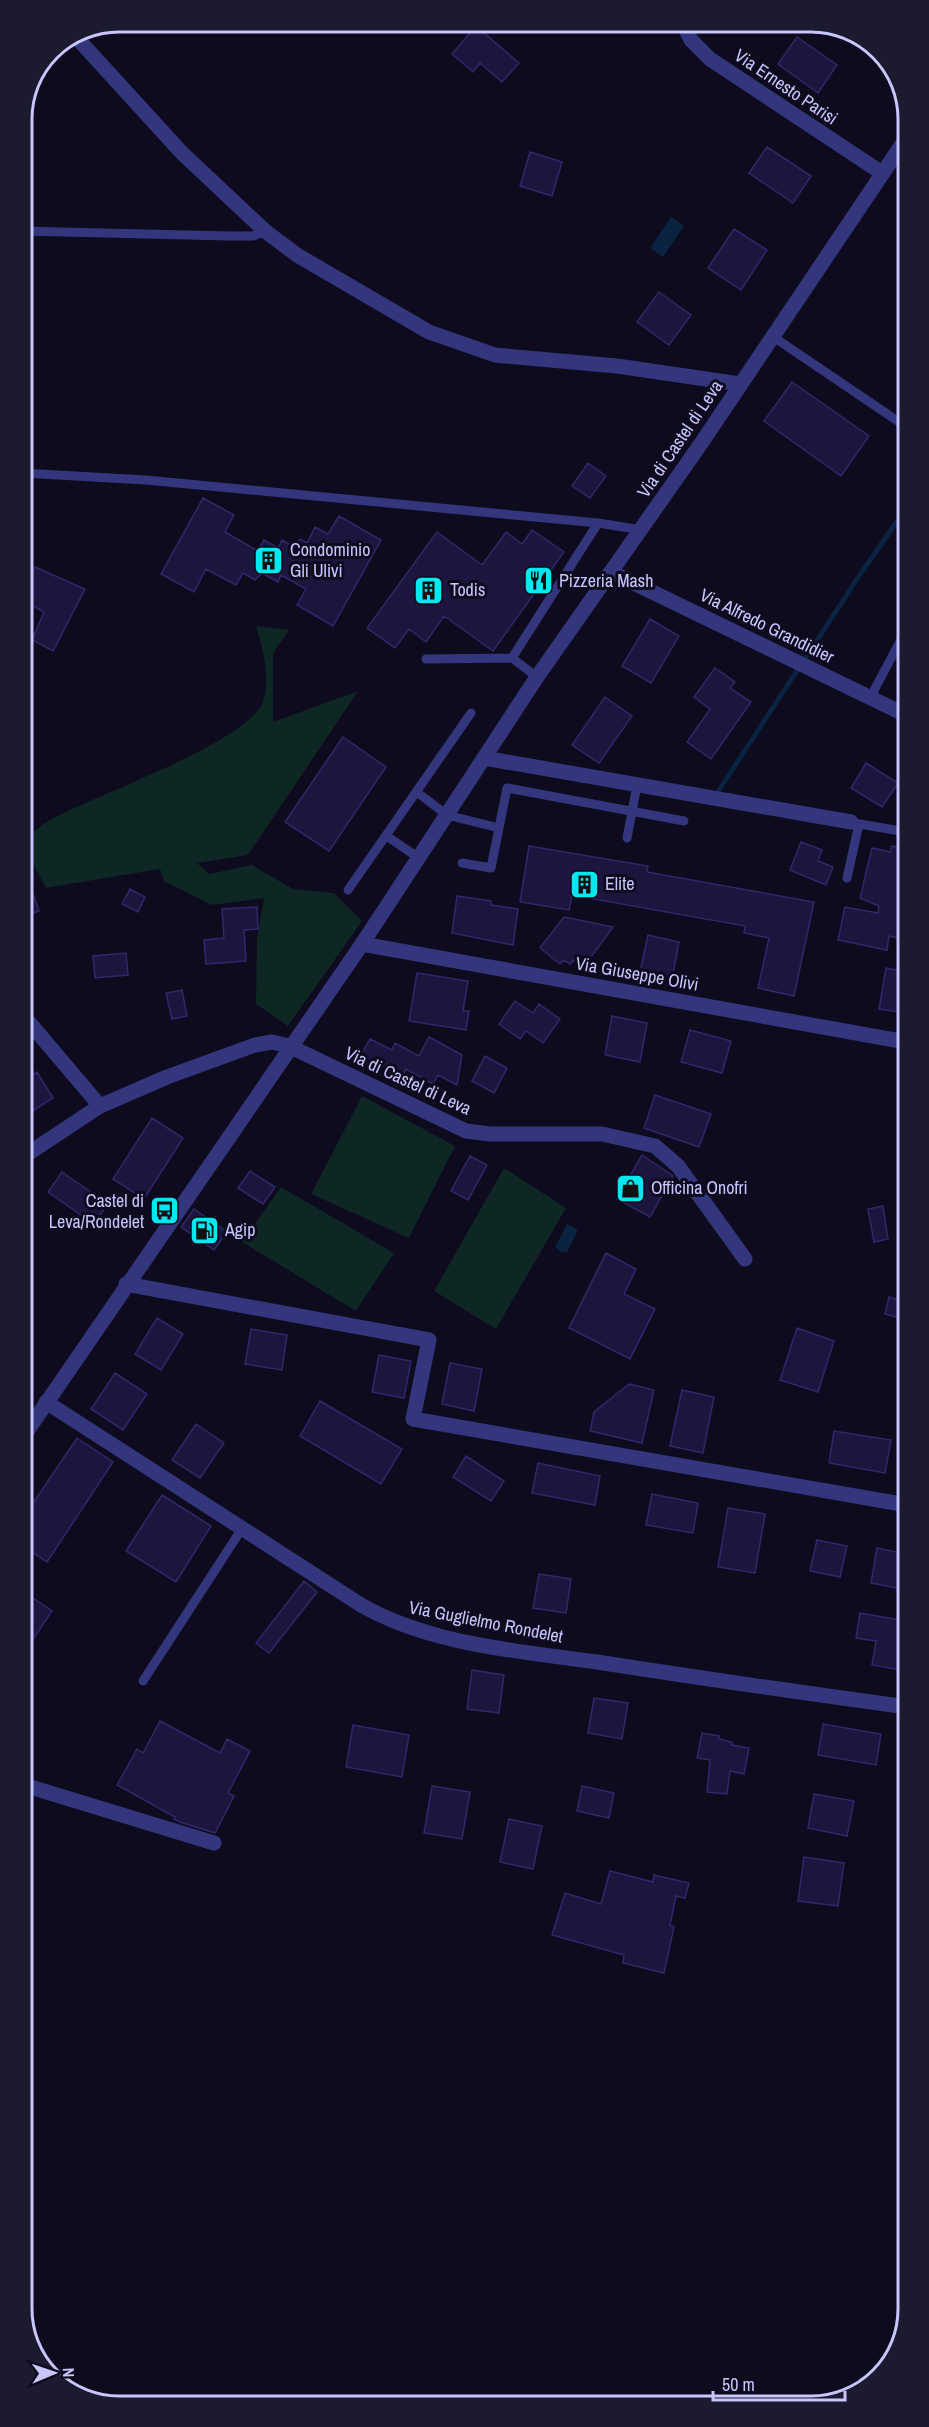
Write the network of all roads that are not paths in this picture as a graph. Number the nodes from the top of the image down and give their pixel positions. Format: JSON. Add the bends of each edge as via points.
{"nodes":[{"id":1,"x":687,"y":32,"type":"edge"},
{"id":2,"x":80,"y":41,"type":"edge"},
{"id":3,"x":898,"y":153,"type":"edge"},
{"id":4,"x":882,"y":172,"type":"junction"},
{"id":5,"x":32,"y":231,"type":"edge"},
{"id":6,"x":265,"y":231,"type":"junction"},
{"id":7,"x":772,"y":336,"type":"junction"},
{"id":8,"x":740,"y":384,"type":"junction"},
{"id":9,"x":898,"y":421,"type":"edge"},
{"id":10,"x":32,"y":474,"type":"edge"},
{"id":11,"x":598,"y":524,"type":"junction"},
{"id":12,"x":642,"y":530,"type":"junction"},
{"id":13,"x":611,"y":572,"type":"junction"},
{"id":14,"x":898,"y":645,"type":"edge"},
{"id":15,"x":426,"y":658,"type":"dead end"},
{"id":16,"x":512,"y":658,"type":"junction"},
{"id":17,"x":537,"y":677,"type":"junction"},
{"id":18,"x":870,"y":698,"type":"junction"},
{"id":19,"x":898,"y":711,"type":"edge"},
{"id":20,"x":471,"y":713,"type":"dead end"},
{"id":21,"x":484,"y":758,"type":"junction"},
{"id":22,"x":637,"y":785,"type":"junction"},
{"id":23,"x":418,"y":793,"type":"junction"},
{"id":24,"x":631,"y":812,"type":"junction"},
{"id":25,"x":447,"y":815,"type":"junction"},
{"id":26,"x":684,"y":821,"type":"dead end"},
{"id":27,"x":855,"y":823,"type":"junction"},
{"id":28,"x":499,"y":828,"type":"junction"},
{"id":29,"x":898,"y":831,"type":"edge"},
{"id":30,"x":388,"y":837,"type":"junction"},
{"id":31,"x":627,"y":838,"type":"dead end"},
{"id":32,"x":419,"y":858,"type":"junction"},
{"id":33,"x":462,"y":863,"type":"dead end"},
{"id":34,"x":847,"y":879,"type":"dead end"},
{"id":35,"x":348,"y":890,"type":"dead end"},
{"id":36,"x":362,"y":944,"type":"junction"},
{"id":37,"x":32,"y":1026,"type":"edge"},
{"id":38,"x":898,"y":1041,"type":"edge"},
{"id":39,"x":289,"y":1046,"type":"junction"},
{"id":40,"x":100,"y":1106,"type":"junction"},
{"id":41,"x":32,"y":1151,"type":"edge"},
{"id":42,"x":745,"y":1258,"type":"dead end"},
{"id":43,"x":126,"y":1284,"type":"junction"},
{"id":44,"x":46,"y":1402,"type":"junction"},
{"id":45,"x":32,"y":1423,"type":"edge"},
{"id":46,"x":898,"y":1503,"type":"edge"},
{"id":47,"x":243,"y":1527,"type":"junction"},
{"id":48,"x":143,"y":1681,"type":"dead end"},
{"id":49,"x":898,"y":1706,"type":"edge"},
{"id":50,"x":32,"y":1787,"type":"edge"},
{"id":51,"x":214,"y":1843,"type":"dead end"}],
"edges":[{"from":1,"to":4,"type":"street","name":"Via Ernesto Parisi","via":[[710,59]]},
{"from":2,"to":6,"type":"street","via":[[182,153]]},
{"from":3,"to":4,"type":"street","name":"Via di Castel di Leva"},
{"from":4,"to":7,"type":"street","name":"Via di Castel di Leva"},
{"from":5,"to":6,"type":"lane","via":[[254,236]]},
{"from":6,"to":8,"type":"street","via":[[297,255],[429,332],[470,348],[523,360],[617,366]]},
{"from":7,"to":8,"type":"street","name":"Via di Castel di Leva"},
{"from":7,"to":9,"type":"lane"},
{"from":8,"to":12,"type":"street","name":"Via di Castel di Leva"},
{"from":10,"to":11,"type":"lane","via":[[146,480]]},
{"from":11,"to":12,"type":"lane"},
{"from":11,"to":16,"type":"lane"},
{"from":12,"to":13,"type":"street","name":"Via di Castel di Leva"},
{"from":13,"to":17,"type":"street","name":"Via di Castel di Leva"},
{"from":13,"to":18,"type":"street","name":"Via Alfredo Grandidier"},
{"from":14,"to":18,"type":"lane"},
{"from":15,"to":16,"type":"lane"},
{"from":16,"to":17,"type":"lane"},
{"from":17,"to":21,"type":"street","name":"Via di Castel di Leva"},
{"from":18,"to":19,"type":"street","name":"Via Alfredo Grandidier"},
{"from":20,"to":23,"type":"lane"},
{"from":21,"to":22,"type":"street"},
{"from":21,"to":25,"type":"street","name":"Via di Castel di Leva"},
{"from":22,"to":24,"type":"lane"},
{"from":22,"to":27,"type":"street"},
{"from":23,"to":25,"type":"lane"},
{"from":23,"to":30,"type":"lane"},
{"from":24,"to":26,"type":"lane"},
{"from":24,"to":28,"type":"lane","via":[[507,789]]},
{"from":24,"to":31,"type":"lane"},
{"from":25,"to":28,"type":"lane"},
{"from":25,"to":32,"type":"street","name":"Via di Castel di Leva"},
{"from":27,"to":29,"type":"lane"},
{"from":27,"to":34,"type":"lane"},
{"from":28,"to":33,"type":"lane","via":[[491,868]]},
{"from":30,"to":32,"type":"lane"},
{"from":30,"to":35,"type":"lane"},
{"from":32,"to":36,"type":"street","name":"Via di Castel di Leva"},
{"from":36,"to":38,"type":"street","name":"Via Giuseppe Olivi"},
{"from":36,"to":39,"type":"street","name":"Via di Castel di Leva"},
{"from":37,"to":40,"type":"street"},
{"from":39,"to":40,"type":"street","via":[[272,1042],[255,1045]]},
{"from":39,"to":42,"type":"street","name":"Via di Castel di Leva","via":[[466,1131],[602,1134],[655,1146],[670,1156]]},
{"from":39,"to":43,"type":"street","name":"Via di Castel di Leva"},
{"from":40,"to":41,"type":"street"},
{"from":43,"to":44,"type":"street","name":"Via di Castel di Leva"},
{"from":43,"to":46,"type":"street","via":[[429,1340],[413,1419]]},
{"from":44,"to":45,"type":"street","name":"Via di Castel di Leva"},
{"from":44,"to":47,"type":"street","name":"Via Guglielmo Rondelet"},
{"from":47,"to":48,"type":"lane"},
{"from":47,"to":49,"type":"street","name":"Via Guglielmo Rondelet","via":[[361,1605],[418,1630],[575,1659]]},
{"from":50,"to":51,"type":"street"}]}
